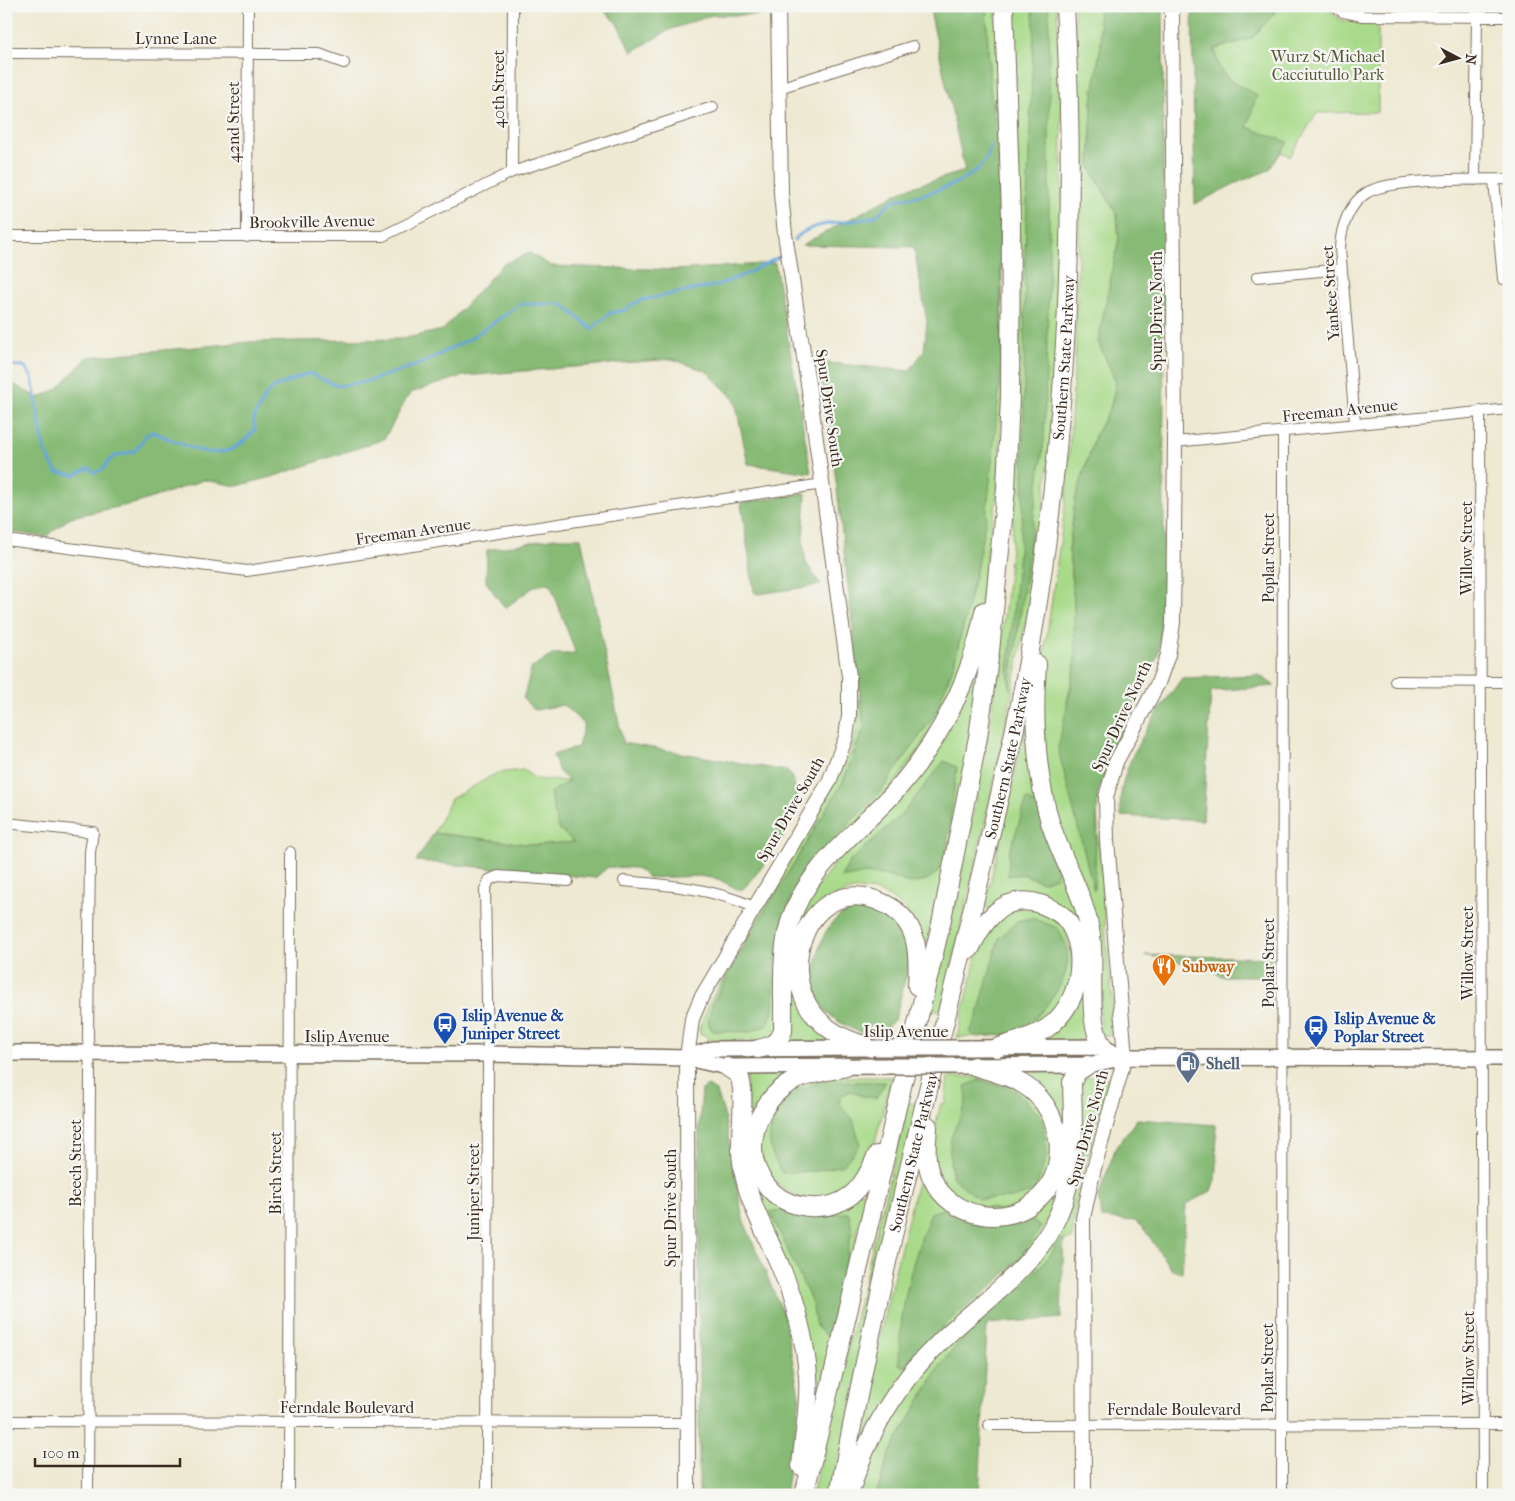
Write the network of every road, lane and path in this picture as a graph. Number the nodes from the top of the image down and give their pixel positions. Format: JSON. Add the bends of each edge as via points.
{"nodes":[{"id":1,"x":248,"y":6,"type":"edge"},
{"id":2,"x":513,"y":6,"type":"edge"},
{"id":3,"x":778,"y":6,"type":"edge"},
{"id":4,"x":1004,"y":6,"type":"edge"},
{"id":5,"x":1064,"y":6,"type":"edge"},
{"id":6,"x":1172,"y":6,"type":"edge"},
{"id":7,"x":1334,"y":6,"type":"edge"},
{"id":8,"x":1477,"y":16,"type":"junction"},
{"id":9,"x":1509,"y":17,"type":"edge"},
{"id":10,"x":913,"y":46,"type":"dead end"},
{"id":11,"x":6,"y":53,"type":"edge"},
{"id":12,"x":248,"y":53,"type":"junction"},
{"id":13,"x":344,"y":63,"type":"dead end"},
{"id":14,"x":778,"y":88,"type":"junction"},
{"id":15,"x":713,"y":107,"type":"dead end"},
{"id":16,"x":512,"y":172,"type":"junction"},
{"id":17,"x":1509,"y":179,"type":"edge"},
{"id":18,"x":1475,"y":180,"type":"junction"},
{"id":19,"x":1494,"y":180,"type":"junction"},
{"id":20,"x":6,"y":236,"type":"edge"},
{"id":21,"x":247,"y":237,"type":"junction"},
{"id":22,"x":1342,"y":269,"type":"junction"},
{"id":23,"x":1257,"y":277,"type":"dead end"},
{"id":24,"x":1503,"y":279,"type":"dead end"},
{"id":25,"x":1509,"y":408,"type":"edge"},
{"id":26,"x":1480,"y":411,"type":"junction"},
{"id":27,"x":1355,"y":423,"type":"junction"},
{"id":28,"x":1283,"y":431,"type":"junction"},
{"id":29,"x":1174,"y":442,"type":"junction"},
{"id":30,"x":823,"y":484,"type":"junction"},
{"id":31,"x":1006,"y":490,"type":"junction"},
{"id":32,"x":6,"y":540,"type":"edge"},
{"id":33,"x":1043,"y":568,"type":"junction"},
{"id":34,"x":1395,"y":680,"type":"dead end"},
{"id":35,"x":1482,"y":682,"type":"junction"},
{"id":36,"x":1509,"y":682,"type":"edge"},
{"id":37,"x":6,"y":823,"type":"edge"},
{"id":38,"x":290,"y":852,"type":"dead end"},
{"id":39,"x":568,"y":881,"type":"dead end"},
{"id":40,"x":624,"y":881,"type":"dead end"},
{"id":41,"x":754,"y":907,"type":"junction"},
{"id":42,"x":954,"y":986,"type":"junction"},
{"id":43,"x":914,"y":1031,"type":"junction"},
{"id":44,"x":872,"y":1048,"type":"junction"},
{"id":45,"x":997,"y":1048,"type":"junction"},
{"id":46,"x":1103,"y":1048,"type":"junction"},
{"id":47,"x":758,"y":1049,"type":"junction"},
{"id":48,"x":89,"y":1053,"type":"junction"},
{"id":49,"x":6,"y":1054,"type":"edge"},
{"id":50,"x":290,"y":1054,"type":"junction"},
{"id":51,"x":488,"y":1054,"type":"junction"},
{"id":52,"x":1125,"y":1057,"type":"junction"},
{"id":53,"x":687,"y":1058,"type":"junction"},
{"id":54,"x":1482,"y":1058,"type":"junction"},
{"id":55,"x":1509,"y":1058,"type":"edge"},
{"id":56,"x":1283,"y":1059,"type":"junction"},
{"id":57,"x":1088,"y":1065,"type":"junction"},
{"id":58,"x":846,"y":1066,"type":"junction"},
{"id":59,"x":966,"y":1066,"type":"junction"},
{"id":60,"x":727,"y":1067,"type":"junction"},
{"id":61,"x":932,"y":1076,"type":"junction"},
{"id":62,"x":894,"y":1115,"type":"junction"},
{"id":63,"x":6,"y":1421,"type":"edge"},
{"id":64,"x":88,"y":1421,"type":"junction"},
{"id":65,"x":290,"y":1422,"type":"junction"},
{"id":66,"x":488,"y":1423,"type":"junction"},
{"id":67,"x":687,"y":1423,"type":"junction"},
{"id":68,"x":1085,"y":1424,"type":"junction"},
{"id":69,"x":1281,"y":1424,"type":"junction"},
{"id":70,"x":1483,"y":1424,"type":"junction"},
{"id":71,"x":1509,"y":1424,"type":"edge"},
{"id":72,"x":989,"y":1425,"type":"dead end"},
{"id":73,"x":88,"y":1495,"type":"edge"},
{"id":74,"x":289,"y":1495,"type":"edge"},
{"id":75,"x":487,"y":1495,"type":"edge"},
{"id":76,"x":688,"y":1495,"type":"edge"},
{"id":77,"x":797,"y":1495,"type":"edge"},
{"id":78,"x":804,"y":1495,"type":"edge"},
{"id":79,"x":839,"y":1495,"type":"edge"},
{"id":80,"x":850,"y":1495,"type":"edge"},
{"id":81,"x":1084,"y":1495,"type":"edge"},
{"id":82,"x":1282,"y":1495,"type":"edge"},
{"id":83,"x":1483,"y":1495,"type":"edge"}],
"edges":[{"from":1,"to":12,"type":"street","name":"42nd Street"},
{"from":2,"to":16,"type":"street","name":"40th Street"},
{"from":3,"to":14,"type":"street","name":"Spur Drive South"},
{"from":4,"to":31,"type":"highway","name":"Southern State Parkway","via":[[1012,292]]},
{"from":5,"to":33,"type":"highway","name":"Southern State Parkway","via":[[1069,87],[1068,293],[1062,389]]},
{"from":6,"to":29,"type":"street","name":"Spur Drive North"},
{"from":7,"to":8,"type":"street","via":[[1343,12],[1362,16]]},
{"from":8,"to":9,"type":"street"},
{"from":8,"to":18,"type":"street"},
{"from":10,"to":14,"type":"street"},
{"from":11,"to":12,"type":"street","name":"Lynne Lane"},
{"from":12,"to":13,"type":"street","name":"Lynne Lane","via":[[319,54]]},
{"from":12,"to":21,"type":"street","name":"42nd Street"},
{"from":14,"to":30,"type":"street","name":"Spur Drive South","via":[[785,234]]},
{"from":15,"to":16,"type":"street","name":"Brookville Avenue"},
{"from":16,"to":21,"type":"street","name":"Brookville Avenue","via":[[383,236]]},
{"from":17,"to":19,"type":"street","name":"Yankee Street"},
{"from":18,"to":19,"type":"street","name":"Yankee Street"},
{"from":18,"to":22,"type":"street","name":"Yankee Street","via":[[1400,184],[1368,192],[1348,214],[1341,232]]},
{"from":19,"to":24,"type":"street"},
{"from":20,"to":21,"type":"street","name":"Brookville Avenue"},
{"from":22,"to":23,"type":"street"},
{"from":22,"to":27,"type":"street","name":"Yankee Street"},
{"from":25,"to":26,"type":"street","name":"Freeman Avenue"},
{"from":26,"to":27,"type":"street","name":"Freeman Avenue"},
{"from":26,"to":35,"type":"street","name":"Willow Street"},
{"from":27,"to":28,"type":"street","name":"Freeman Avenue"},
{"from":28,"to":29,"type":"street","name":"Freeman Avenue"},
{"from":28,"to":56,"type":"street","name":"Poplar Street"},
{"from":29,"to":52,"type":"street","name":"Spur Drive North","via":[[1173,623],[1170,643],[1158,683],[1116,762],[1106,803]]},
{"from":30,"to":32,"type":"street","name":"Freeman Avenue","via":[[246,571]]},
{"from":30,"to":41,"type":"street","name":"Spur Drive South","via":[[849,676],[846,737],[828,782]]},
{"from":31,"to":43,"type":"highway","name":"Southern State Parkway","via":[[978,737],[941,924]]},
{"from":31,"to":47,"type":"highway","via":[[982,623],[957,698],[917,765],[827,862],[799,900],[789,925],[784,954],[783,1031],[772,1046]]},
{"from":33,"to":42,"type":"highway","name":"Southern State Parkway","via":[[1016,720]]},
{"from":33,"to":46,"type":"highway","via":[[1035,692],[1035,740],[1040,782],[1051,823],[1090,926],[1094,1026]]},
{"from":34,"to":35,"type":"street"},
{"from":35,"to":36,"type":"street"},
{"from":35,"to":54,"type":"street","name":"Willow Street"},
{"from":37,"to":48,"type":"street","name":"Beech Street","via":[[93,832],[90,852]]},
{"from":38,"to":50,"type":"street","name":"Birch Street"},
{"from":39,"to":51,"type":"street","name":"Juniper Street","via":[[498,876],[489,880],[485,890]]},
{"from":40,"to":41,"type":"street","via":[[695,887]]},
{"from":41,"to":53,"type":"street","name":"Spur Drive South","via":[[701,998],[692,1019]]},
{"from":42,"to":45,"type":"highway","via":[[979,930],[990,915],[1004,906],[1019,901],[1037,903],[1053,909],[1067,920],[1076,936],[1079,955],[1079,975],[1072,997],[1047,1028]]},
{"from":42,"to":61,"type":"highway","name":"Southern State Parkway"},
{"from":43,"to":44,"type":"highway","via":[[919,955],[916,937],[895,909],[862,897],[844,899],[826,907],[812,920],[802,938],[797,974],[802,993],[821,1022],[836,1033]]},
{"from":43,"to":62,"type":"highway","name":"Southern State Parkway"},
{"from":44,"to":45,"type":"main road","name":"Islip Avenue","bridge":true},
{"from":44,"to":47,"type":"main road","name":"Islip Avenue"},
{"from":45,"to":46,"type":"main road","name":"Islip Avenue"},
{"from":46,"to":52,"type":"main road","name":"Islip Avenue"},
{"from":47,"to":53,"type":"main road","name":"Islip Avenue","via":[[713,1049]]},
{"from":48,"to":49,"type":"main road","name":"Islip Avenue"},
{"from":48,"to":50,"type":"main road","name":"Islip Avenue"},
{"from":48,"to":64,"type":"street","name":"Beech Street"},
{"from":50,"to":51,"type":"main road","name":"Islip Avenue"},
{"from":50,"to":65,"type":"street","name":"Birch Street"},
{"from":51,"to":53,"type":"main road","name":"Islip Avenue"},
{"from":51,"to":66,"type":"street","name":"Juniper Street"},
{"from":52,"to":56,"type":"main road","name":"Islip Avenue"},
{"from":52,"to":57,"type":"main road","name":"Islip Avenue"},
{"from":52,"to":68,"type":"street","name":"Spur Drive North","via":[[1083,1218]]},
{"from":53,"to":60,"type":"main road","name":"Islip Avenue"},
{"from":53,"to":67,"type":"street","name":"Spur Drive South"},
{"from":54,"to":55,"type":"main road","name":"Islip Avenue"},
{"from":54,"to":56,"type":"main road","name":"Islip Avenue"},
{"from":54,"to":70,"type":"street","name":"Willow Street"},
{"from":56,"to":69,"type":"street","name":"Poplar Street"},
{"from":57,"to":59,"type":"main road","name":"Islip Avenue"},
{"from":57,"to":80,"type":"highway","via":[[1077,1072],[1072,1082],[1073,1152],[1068,1186],[1059,1214],[1022,1268],[938,1343],[912,1372],[874,1430],[858,1466]]},
{"from":58,"to":59,"type":"main road","name":"Islip Avenue","bridge":true},
{"from":58,"to":60,"type":"main road","name":"Islip Avenue"},
{"from":58,"to":62,"type":"highway","via":[[801,1078],[785,1086],[770,1099],[760,1114],[754,1131],[753,1150],[757,1170],[767,1187],[798,1206],[815,1208],[849,1196],[861,1185],[871,1167]]},
{"from":59,"to":61,"type":"highway","via":[[1015,1080],[1031,1090],[1044,1104],[1059,1139],[1059,1159],[1052,1180],[1041,1196],[1026,1208],[1009,1214],[973,1214],[942,1194],[931,1178],[926,1156]]},
{"from":60,"to":77,"type":"highway","via":[[739,1076],[741,1082],[740,1142],[750,1198],[781,1267],[803,1337],[808,1376]]},
{"from":61,"to":79,"type":"highway","name":"Southern State Parkway","via":[[868,1344]]},
{"from":62,"to":78,"type":"highway","name":"Southern State Parkway"},
{"from":63,"to":64,"type":"street","name":"Ferndale Boulevard"},
{"from":64,"to":65,"type":"street","name":"Ferndale Boulevard"},
{"from":64,"to":73,"type":"street","name":"Beech Street"},
{"from":65,"to":66,"type":"street","name":"Ferndale Boulevard"},
{"from":65,"to":74,"type":"street","name":"Birch Street"},
{"from":66,"to":67,"type":"street","name":"Ferndale Boulevard"},
{"from":66,"to":75,"type":"street","name":"Juniper Street"},
{"from":67,"to":76,"type":"street","name":"Spur Drive South"},
{"from":68,"to":69,"type":"street","name":"Ferndale Boulevard"},
{"from":68,"to":72,"type":"street","name":"Ferndale Boulevard"},
{"from":68,"to":81,"type":"street","name":"Spur Drive North"},
{"from":69,"to":70,"type":"street","name":"Ferndale Boulevard"},
{"from":69,"to":82,"type":"street","name":"Poplar Street"},
{"from":70,"to":71,"type":"street","name":"Ferndale Boulevard"},
{"from":70,"to":83,"type":"street","name":"Willow Street"}]}
